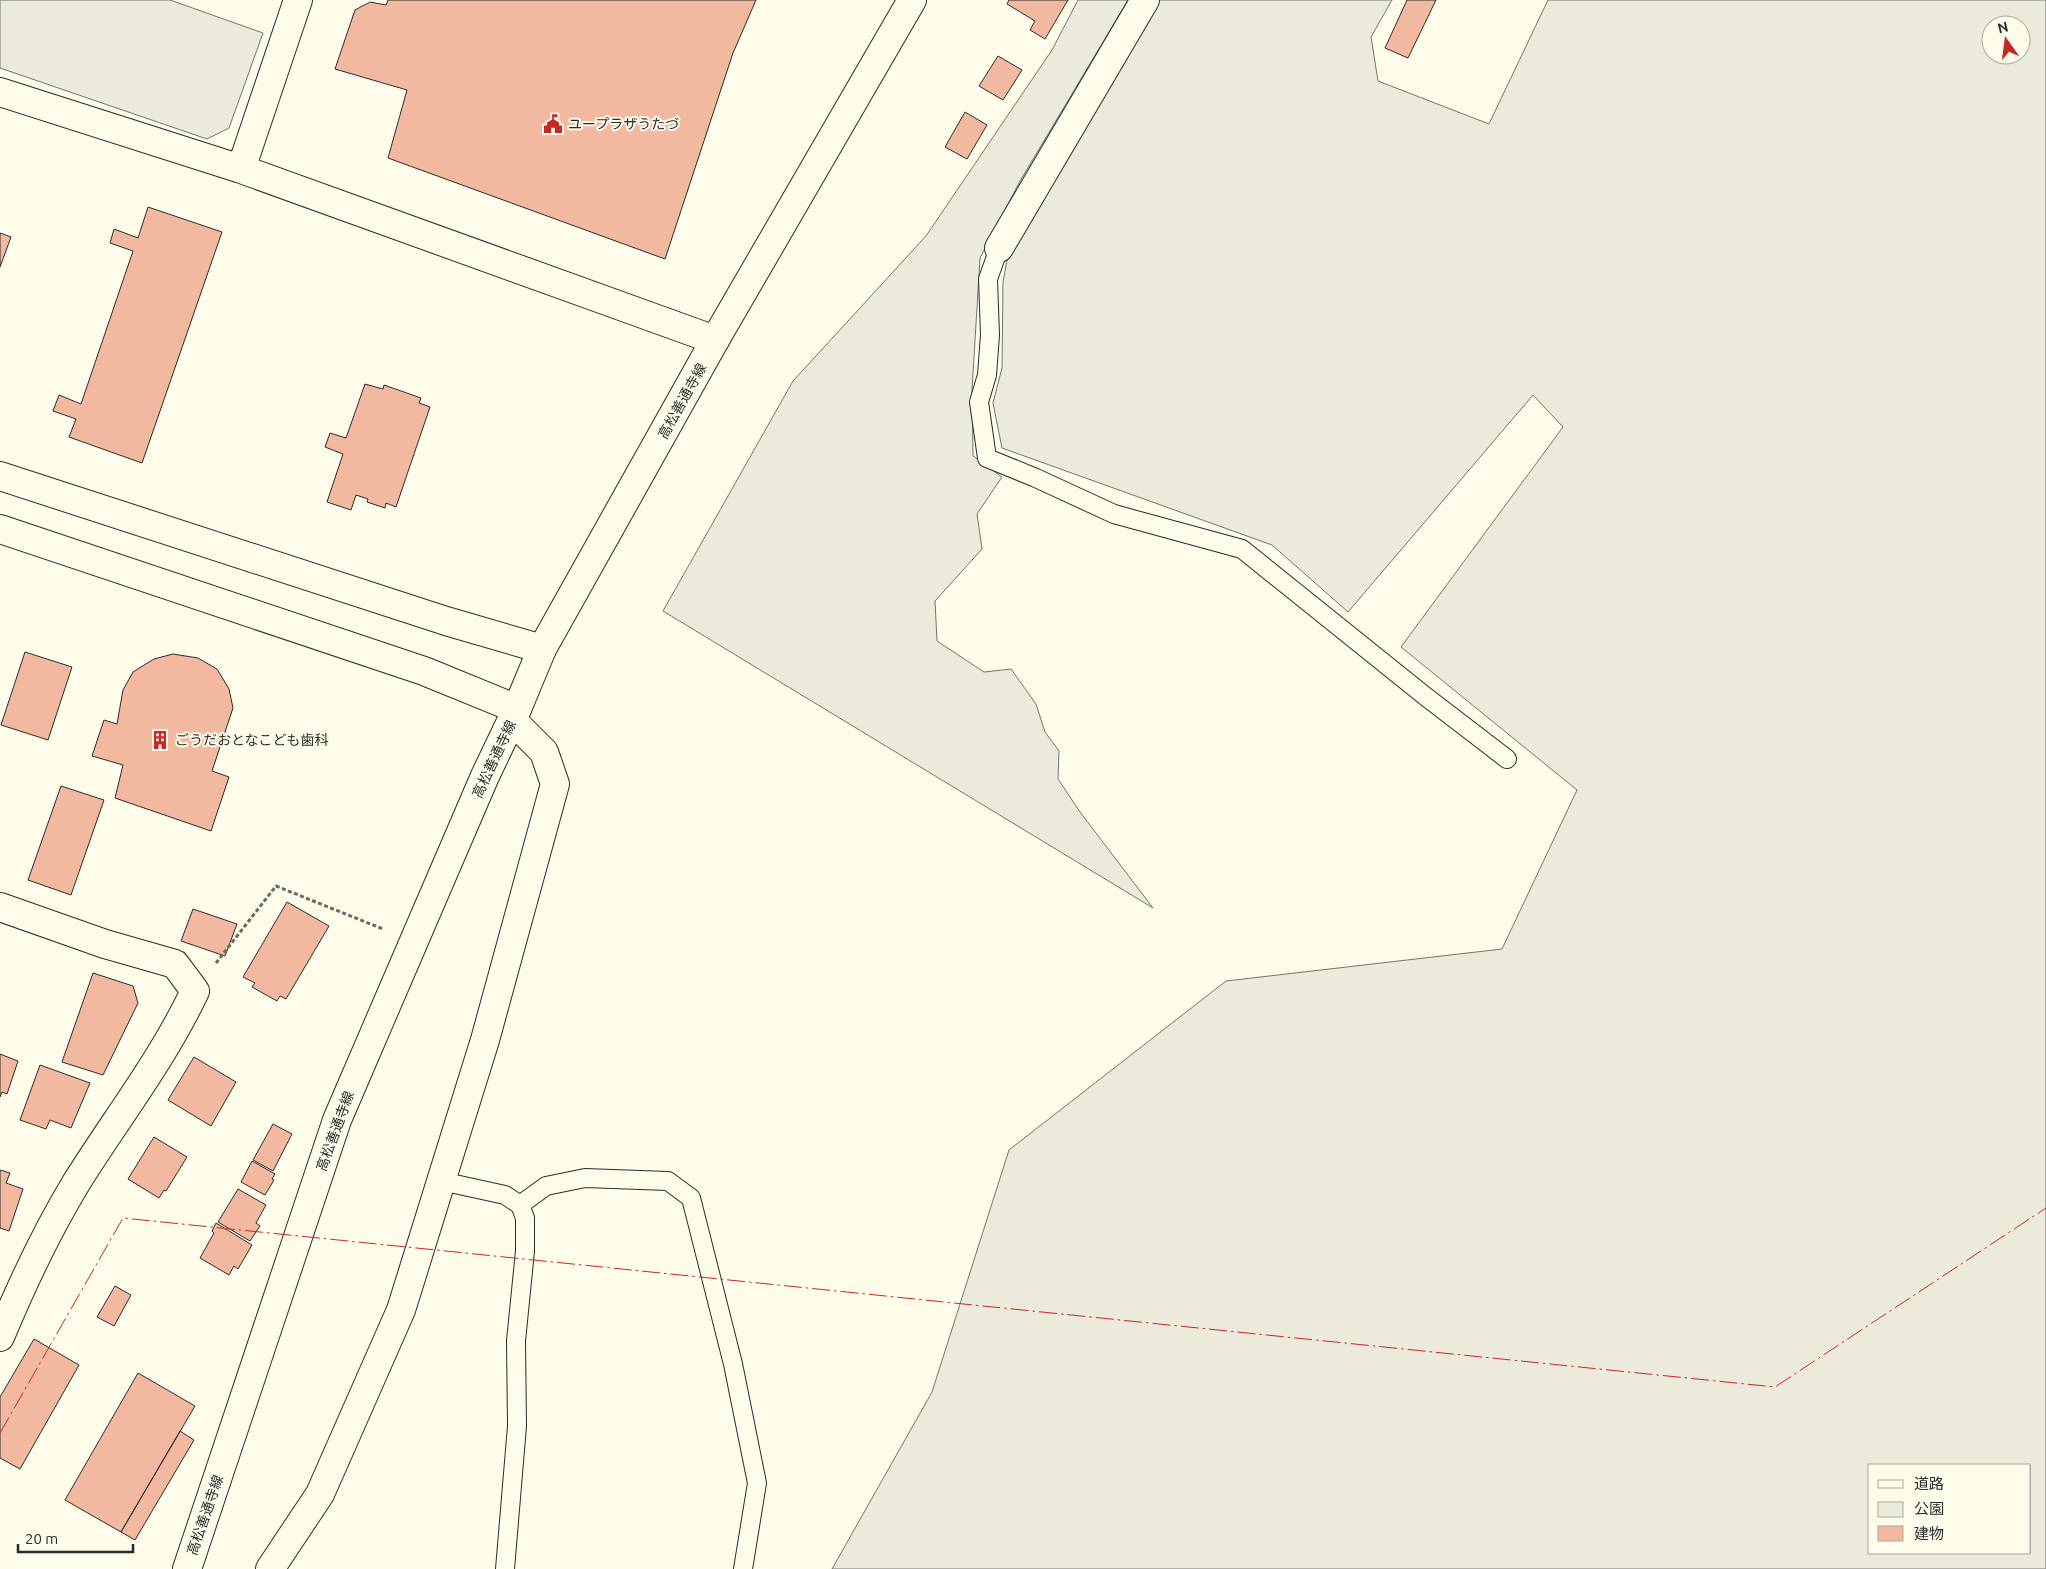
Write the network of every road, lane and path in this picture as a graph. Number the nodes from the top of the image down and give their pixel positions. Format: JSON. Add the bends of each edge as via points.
{"nodes":[{"id":1,"x":298,"y":0,"type":"edge"},
{"id":2,"x":912,"y":0,"type":"edge"},
{"id":3,"x":1145,"y":0,"type":"edge"},
{"id":4,"x":0,"y":92,"type":"edge"},
{"id":5,"x":241,"y":170,"type":"junction"},
{"id":6,"x":999,"y":248,"type":"joint"},
{"id":7,"x":716,"y":340,"type":"junction"},
{"id":8,"x":0,"y":476,"type":"edge"},
{"id":9,"x":0,"y":529,"type":"edge"},
{"id":10,"x":542,"y":649,"type":"junction"},
{"id":11,"x":515,"y":714,"type":"junction"},
{"id":12,"x":1507,"y":759,"type":"dead end"},
{"id":13,"x":0,"y":907,"type":"edge"},
{"id":14,"x":413,"y":941,"type":"junction"},
{"id":15,"x":195,"y":991,"type":"junction"},
{"id":16,"x":441,"y":1181,"type":"junction"},
{"id":17,"x":520,"y":1205,"type":"junction"},
{"id":18,"x":0,"y":1337,"type":"edge"},
{"id":19,"x":187,"y":1569,"type":"edge"},
{"id":20,"x":270,"y":1569,"type":"edge"},
{"id":21,"x":506,"y":1569,"type":"edge"},
{"id":22,"x":743,"y":1569,"type":"edge"}],
"edges":[{"from":1,"to":5,"type":"street"},
{"from":2,"to":7,"type":"street","name":"高松善通寺線"},
{"from":3,"to":6,"type":"street"},
{"from":4,"to":5,"type":"street"},
{"from":5,"to":7,"type":"street"},
{"from":6,"to":12,"type":"lane","via":[[988,279],[990,335],[987,375],[979,402],[987,458],[1114,514],[1242,549]]},
{"from":7,"to":10,"type":"street","name":"高松善通寺線"},
{"from":8,"to":10,"type":"street","via":[[446,621]]},
{"from":9,"to":11,"type":"street","via":[[424,671]]},
{"from":10,"to":11,"type":"street","name":"高松善通寺線"},
{"from":11,"to":14,"type":"street","name":"高松善通寺線"},
{"from":11,"to":16,"type":"street","via":[[544,752],[555,784],[485,1040]]},
{"from":13,"to":15,"type":"street","via":[[175,964]]},
{"from":14,"to":15,"type":"path","via":[[276,886]]},
{"from":14,"to":19,"type":"street","name":"高松善通寺線","via":[[337,1120]]},
{"from":15,"to":18,"type":"street","via":[[178,1026],[76,1184],[22,1284]]},
{"from":16,"to":17,"type":"lane","via":[[505,1196]]},
{"from":16,"to":20,"type":"street","via":[[397,1319],[320,1494]]},
{"from":17,"to":21,"type":"lane","via":[[525,1218],[525,1251],[516,1341],[516,1426]]},
{"from":17,"to":22,"type":"lane","via":[[546,1186],[585,1178],[668,1181],[691,1198],[733,1364],[757,1483]]}]}
